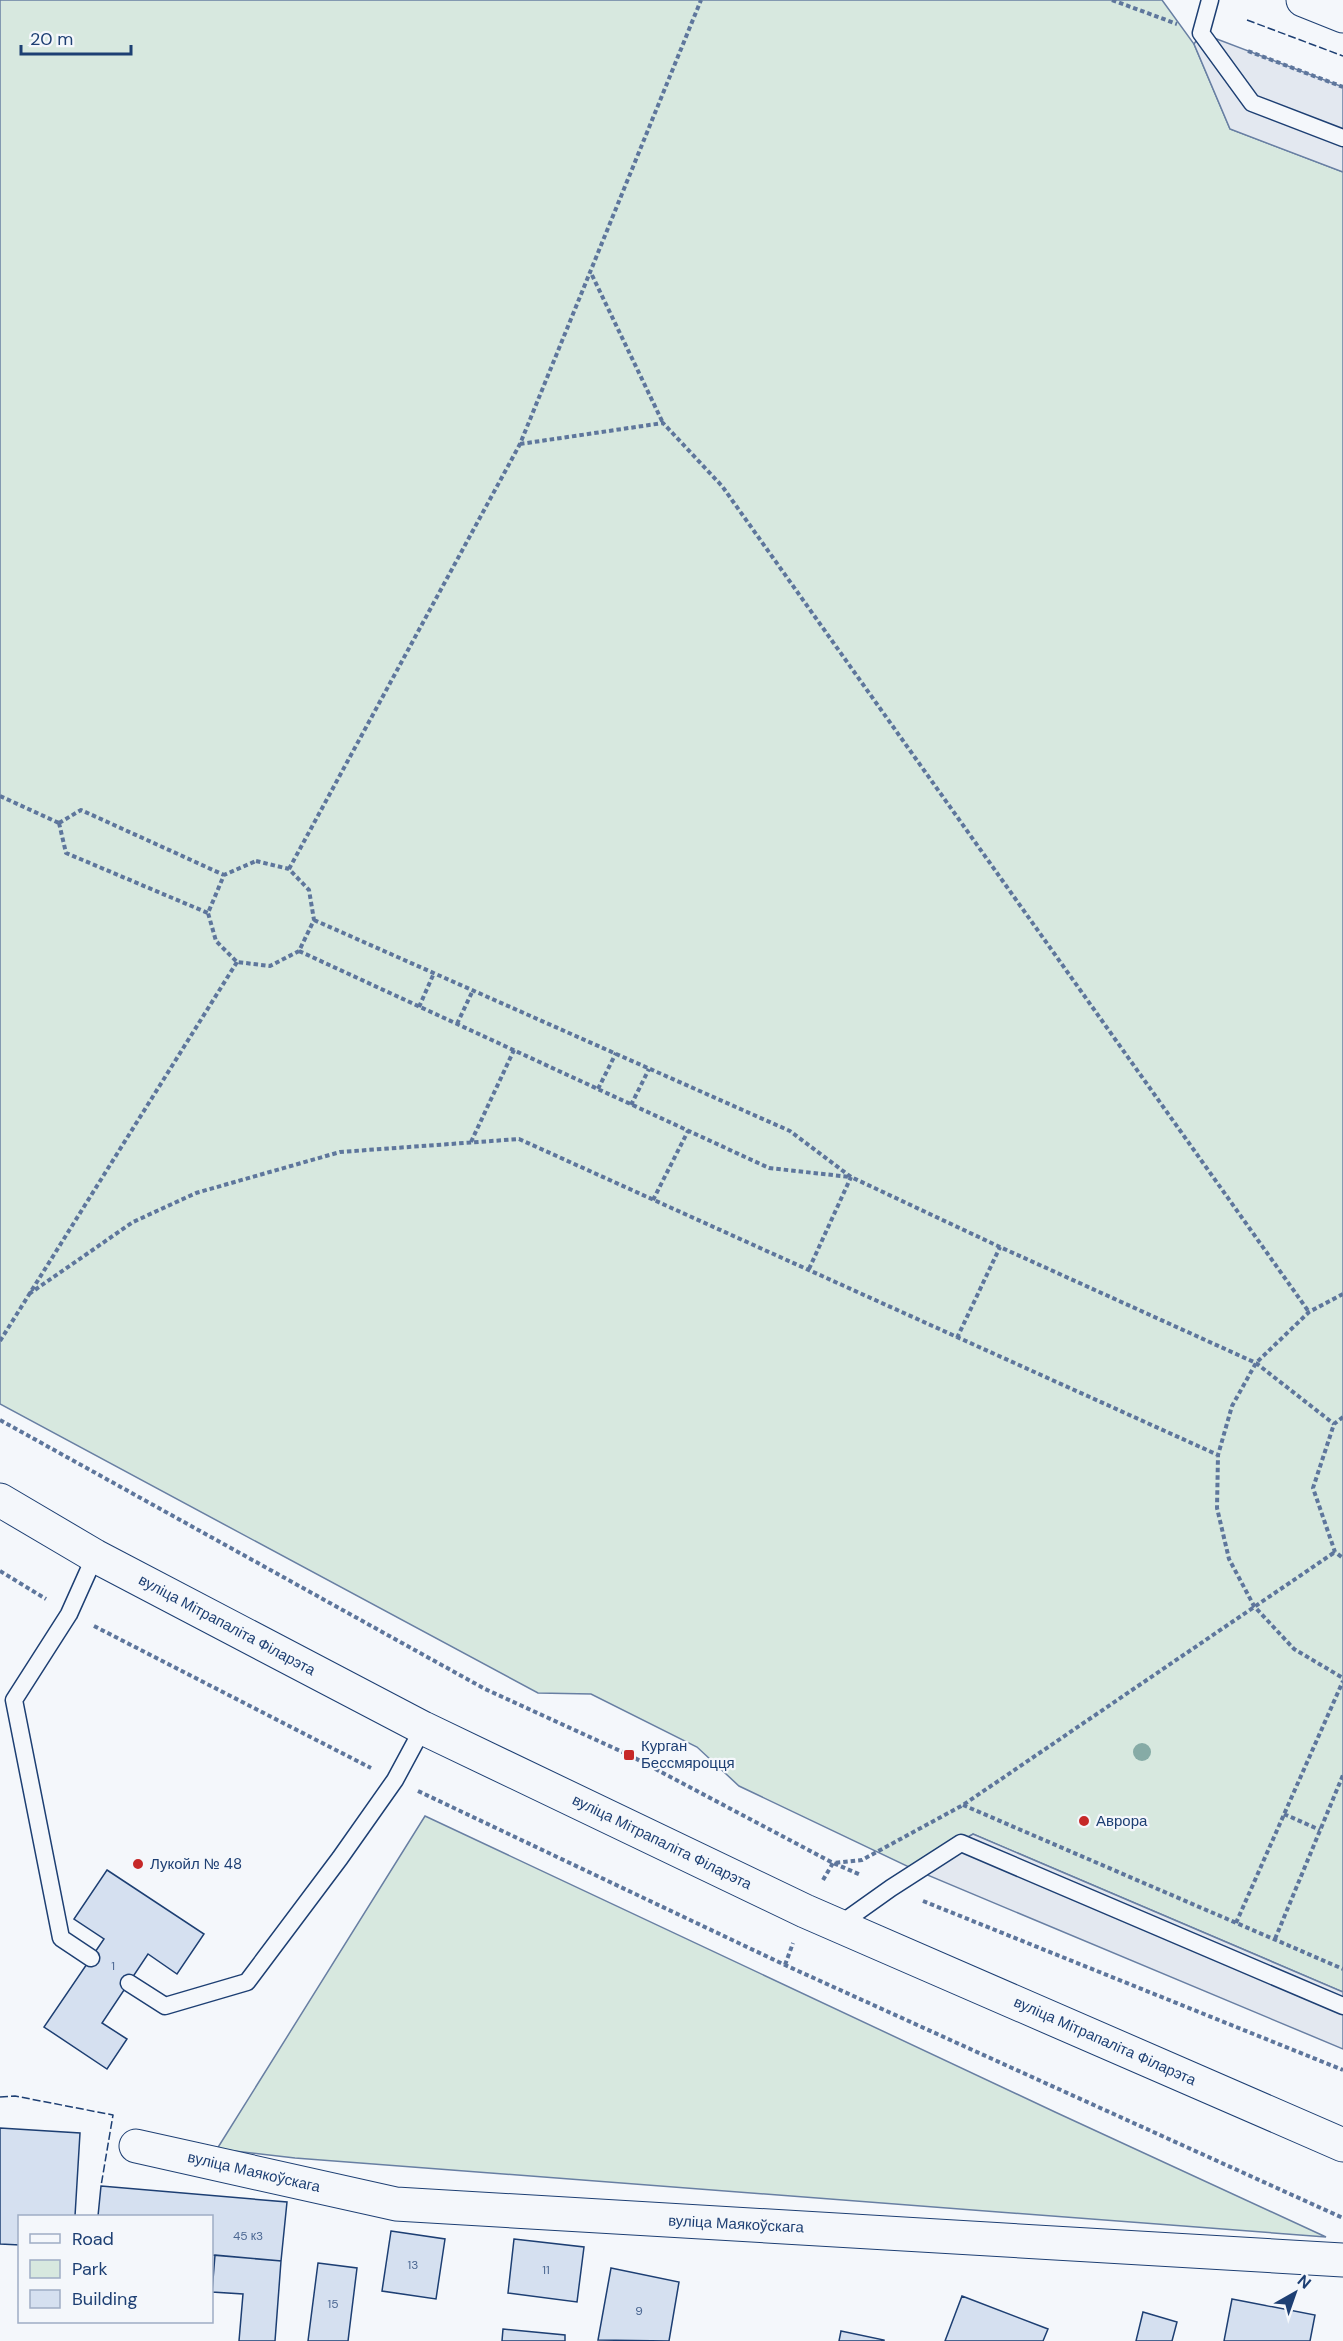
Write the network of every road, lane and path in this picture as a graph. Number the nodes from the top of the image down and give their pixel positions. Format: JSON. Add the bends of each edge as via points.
{"nodes":[{"id":1,"x":701,"y":0,"type":"edge"},
{"id":2,"x":1210,"y":0,"type":"edge"},
{"id":3,"x":1303,"y":0,"type":"edge"},
{"id":4,"x":1343,"y":16,"type":"edge"},
{"id":5,"x":1343,"y":138,"type":"edge"},
{"id":6,"x":591,"y":274,"type":"junction"},
{"id":7,"x":663,"y":423,"type":"junction"},
{"id":8,"x":520,"y":444,"type":"junction"},
{"id":9,"x":0,"y":796,"type":"edge"},
{"id":10,"x":59,"y":823,"type":"junction"},
{"id":11,"x":289,"y":869,"type":"junction"},
{"id":12,"x":224,"y":875,"type":"junction"},
{"id":13,"x":208,"y":913,"type":"junction"},
{"id":14,"x":314,"y":920,"type":"junction"},
{"id":15,"x":299,"y":951,"type":"junction"},
{"id":16,"x":237,"y":962,"type":"junction"},
{"id":17,"x":434,"y":973,"type":"junction"},
{"id":18,"x":473,"y":990,"type":"junction"},
{"id":19,"x":419,"y":1007,"type":"junction"},
{"id":20,"x":457,"y":1024,"type":"junction"},
{"id":21,"x":514,"y":1050,"type":"junction"},
{"id":22,"x":616,"y":1053,"type":"junction"},
{"id":23,"x":649,"y":1069,"type":"junction"},
{"id":24,"x":598,"y":1089,"type":"junction"},
{"id":25,"x":631,"y":1105,"type":"junction"},
{"id":26,"x":688,"y":1131,"type":"junction"},
{"id":27,"x":471,"y":1142,"type":"junction"},
{"id":28,"x":851,"y":1177,"type":"junction"},
{"id":29,"x":653,"y":1200,"type":"junction"},
{"id":30,"x":1000,"y":1247,"type":"junction"},
{"id":31,"x":808,"y":1269,"type":"junction"},
{"id":32,"x":29,"y":1294,"type":"junction"},
{"id":33,"x":1343,"y":1294,"type":"edge"},
{"id":34,"x":1309,"y":1312,"type":"junction"},
{"id":35,"x":957,"y":1338,"type":"junction"},
{"id":36,"x":0,"y":1341,"type":"edge"},
{"id":37,"x":1256,"y":1363,"type":"junction"},
{"id":38,"x":1343,"y":1417,"type":"edge"},
{"id":39,"x":0,"y":1420,"type":"edge"},
{"id":40,"x":1334,"y":1424,"type":"junction"},
{"id":41,"x":1218,"y":1455,"type":"junction"},
{"id":42,"x":0,"y":1500,"type":"edge"},
{"id":43,"x":1335,"y":1552,"type":"junction"},
{"id":44,"x":96,"y":1556,"type":"junction"},
{"id":45,"x":1343,"y":1558,"type":"edge"},
{"id":46,"x":0,"y":1571,"type":"edge"},
{"id":47,"x":1254,"y":1606,"type":"junction"},
{"id":48,"x":69,"y":1614,"type":"junction"},
{"id":49,"x":1343,"y":1679,"type":"edge"},
{"id":50,"x":423,"y":1728,"type":"junction"},
{"id":51,"x":1343,"y":1775,"type":"edge"},
{"id":52,"x":395,"y":1780,"type":"junction"},
{"id":53,"x":963,"y":1805,"type":"junction"},
{"id":54,"x":1284,"y":1814,"type":"junction"},
{"id":55,"x":1320,"y":1830,"type":"junction"},
{"id":56,"x":833,"y":1863,"type":"junction"},
{"id":57,"x":891,"y":1888,"type":"junction"},
{"id":58,"x":805,"y":1911,"type":"junction"},
{"id":59,"x":1236,"y":1923,"type":"junction"},
{"id":60,"x":839,"y":1925,"type":"junction"},
{"id":61,"x":1275,"y":1940,"type":"junction"},
{"id":62,"x":91,"y":1958,"type":"dead end"},
{"id":63,"x":785,"y":1965,"type":"junction"},
{"id":64,"x":1343,"y":1969,"type":"edge"},
{"id":65,"x":129,"y":1983,"type":"dead end"},
{"id":66,"x":1343,"y":2006,"type":"edge"},
{"id":67,"x":1343,"y":2070,"type":"edge"},
{"id":68,"x":1343,"y":2145,"type":"edge"},
{"id":69,"x":136,"y":2146,"type":"dead end"},
{"id":70,"x":1343,"y":2218,"type":"edge"},
{"id":71,"x":1343,"y":2260,"type":"edge"}],
"edges":[{"from":1,"to":6,"type":"path"},
{"from":2,"to":5,"type":"lane","via":[[1201,33],[1252,103]]},
{"from":3,"to":4,"type":"main road"},
{"from":6,"to":7,"type":"path"},
{"from":6,"to":8,"type":"path"},
{"from":7,"to":8,"type":"path"},
{"from":7,"to":34,"type":"path","via":[[722,486]]},
{"from":8,"to":11,"type":"path"},
{"from":9,"to":10,"type":"path"},
{"from":10,"to":12,"type":"path","via":[[81,810]]},
{"from":10,"to":13,"type":"path","via":[[66,853]]},
{"from":11,"to":12,"type":"path","via":[[256,861]]},
{"from":11,"to":14,"type":"path","via":[[309,890]]},
{"from":12,"to":13,"type":"path"},
{"from":13,"to":16,"type":"path","via":[[216,941]]},
{"from":14,"to":15,"type":"path"},
{"from":14,"to":17,"type":"path"},
{"from":15,"to":16,"type":"path","via":[[270,966]]},
{"from":15,"to":19,"type":"path"},
{"from":16,"to":32,"type":"path"},
{"from":17,"to":18,"type":"path"},
{"from":17,"to":19,"type":"path"},
{"from":18,"to":20,"type":"path"},
{"from":18,"to":22,"type":"path"},
{"from":19,"to":20,"type":"path"},
{"from":20,"to":21,"type":"path"},
{"from":21,"to":24,"type":"path"},
{"from":21,"to":27,"type":"path"},
{"from":22,"to":23,"type":"path"},
{"from":22,"to":24,"type":"path"},
{"from":23,"to":25,"type":"path"},
{"from":23,"to":28,"type":"path","via":[[790,1131]]},
{"from":24,"to":25,"type":"path"},
{"from":25,"to":26,"type":"path"},
{"from":26,"to":28,"type":"path","via":[[769,1168]]},
{"from":26,"to":29,"type":"path"},
{"from":27,"to":29,"type":"path","via":[[519,1139]]},
{"from":27,"to":32,"type":"path","via":[[340,1152],[196,1193],[133,1222]]},
{"from":28,"to":30,"type":"path"},
{"from":28,"to":31,"type":"path"},
{"from":29,"to":31,"type":"path"},
{"from":30,"to":35,"type":"path"},
{"from":30,"to":37,"type":"path"},
{"from":31,"to":35,"type":"path"},
{"from":32,"to":36,"type":"path"},
{"from":33,"to":34,"type":"path"},
{"from":34,"to":37,"type":"path"},
{"from":35,"to":41,"type":"path"},
{"from":37,"to":40,"type":"path"},
{"from":37,"to":41,"type":"path","via":[[1232,1406]]},
{"from":38,"to":40,"type":"path"},
{"from":39,"to":56,"type":"path","via":[[485,1689],[629,1755]]},
{"from":40,"to":43,"type":"path","via":[[1312,1488]]},
{"from":41,"to":47,"type":"path","via":[[1217,1508],[1229,1559]]},
{"from":42,"to":44,"type":"main road","name":"вуліца Мітрапаліта Філарэта"},
{"from":43,"to":45,"type":"path"},
{"from":43,"to":47,"type":"path"},
{"from":44,"to":48,"type":"lane"},
{"from":44,"to":50,"type":"main road","name":"вуліца Мітрапаліта Філарэта"},
{"from":46,"to":48,"type":"path"},
{"from":47,"to":49,"type":"path","via":[[1294,1649]]},
{"from":47,"to":53,"type":"path"},
{"from":48,"to":52,"type":"path"},
{"from":48,"to":62,"type":"lane","via":[[14,1700],[61,1938]]},
{"from":49,"to":54,"type":"path"},
{"from":50,"to":52,"type":"lane"},
{"from":50,"to":58,"type":"main road","name":"вуліца Мітрапаліта Філарэта"},
{"from":51,"to":55,"type":"path"},
{"from":52,"to":63,"type":"path"},
{"from":52,"to":65,"type":"lane","via":[[247,1982],[165,2006]]},
{"from":53,"to":56,"type":"path","via":[[862,1860]]},
{"from":53,"to":59,"type":"path"},
{"from":54,"to":55,"type":"path"},
{"from":54,"to":59,"type":"path"},
{"from":55,"to":61,"type":"path"},
{"from":56,"to":57,"type":"path"},
{"from":56,"to":58,"type":"path"},
{"from":57,"to":60,"type":"lane"},
{"from":57,"to":66,"type":"lane","via":[[961,1843]]},
{"from":57,"to":67,"type":"path"},
{"from":58,"to":60,"type":"main road","name":"вуліца Мітрапаліта Філарэта"},
{"from":58,"to":63,"type":"path"},
{"from":59,"to":61,"type":"path"},
{"from":60,"to":68,"type":"main road","name":"вуліца Мітрапаліта Філарэта"},
{"from":61,"to":64,"type":"path"},
{"from":63,"to":70,"type":"path"},
{"from":69,"to":71,"type":"main road","name":"вуліца Маякоўскага","via":[[396,2204]]}]}
